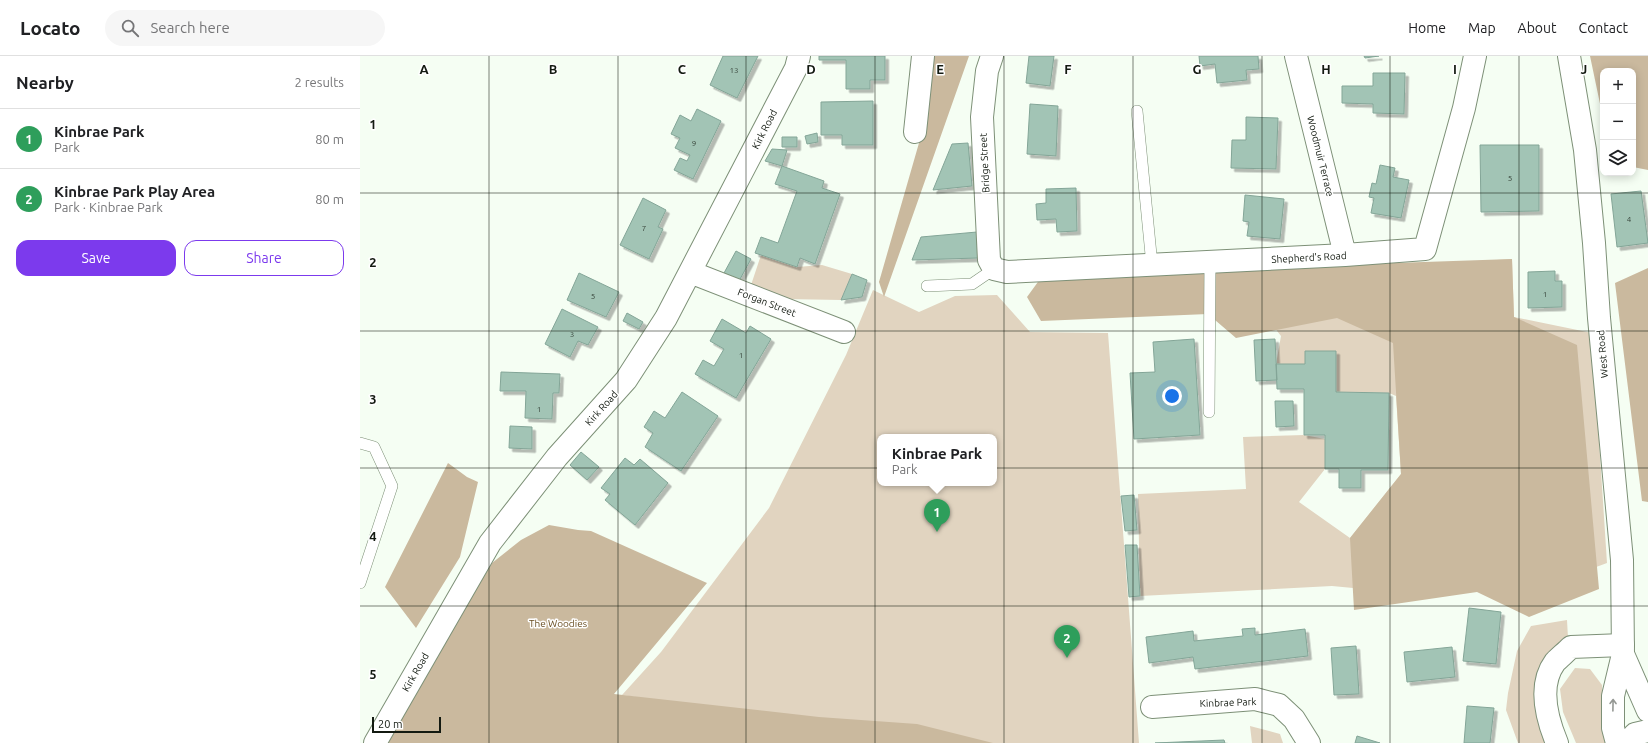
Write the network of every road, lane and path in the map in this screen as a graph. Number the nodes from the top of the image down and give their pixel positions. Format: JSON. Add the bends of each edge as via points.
{"nodes":[{"id":1,"x":798,"y":56,"type":"edge"},
{"id":2,"x":922,"y":56,"type":"edge"},
{"id":3,"x":992,"y":56,"type":"edge"},
{"id":4,"x":1296,"y":56,"type":"edge"},
{"id":5,"x":1475,"y":56,"type":"edge"},
{"id":6,"x":1569,"y":56,"type":"edge"},
{"id":7,"x":1137,"y":111,"type":"dead end"},
{"id":8,"x":915,"y":132,"type":"dead end"},
{"id":9,"x":1345,"y":255,"type":"junction"},
{"id":10,"x":1210,"y":262,"type":"junction"},
{"id":11,"x":1152,"y":265,"type":"junction"},
{"id":12,"x":994,"y":269,"type":"junction"},
{"id":13,"x":690,"y":272,"type":"junction"},
{"id":14,"x":927,"y":286,"type":"dead end"},
{"id":15,"x":844,"y":332,"type":"dead end"},
{"id":16,"x":1209,"y":412,"type":"dead end"},
{"id":17,"x":360,"y":443,"type":"edge"},
{"id":18,"x":360,"y":583,"type":"edge"},
{"id":19,"x":1623,"y":649,"type":"junction"},
{"id":20,"x":1152,"y":707,"type":"dead end"},
{"id":21,"x":1648,"y":711,"type":"edge"},
{"id":22,"x":1648,"y":731,"type":"edge"},
{"id":23,"x":375,"y":743,"type":"edge"},
{"id":24,"x":1308,"y":743,"type":"edge"},
{"id":25,"x":1557,"y":743,"type":"edge"},
{"id":26,"x":1617,"y":743,"type":"edge"},
{"id":27,"x":1627,"y":743,"type":"edge"}],
"edges":[{"from":1,"to":13,"type":"street","name":"Kirk Road","via":[[796,68]]},
{"from":2,"to":8,"type":"street"},
{"from":3,"to":12,"type":"street","name":"Bridge Street","via":[[987,70],[982,117],[989,260]]},
{"from":4,"to":9,"type":"street","name":"Woodmuir Terrace"},
{"from":5,"to":9,"type":"street","name":"Shepherd's Road","via":[[1464,108],[1425,249]]},
{"from":6,"to":19,"type":"street","name":"West Road","via":[[1585,150],[1593,235],[1622,560]]},
{"from":7,"to":11,"type":"lane"},
{"from":9,"to":10,"type":"street","name":"Shepherd's Road"},
{"from":10,"to":11,"type":"street","name":"Shepherd's Road"},
{"from":10,"to":16,"type":"lane"},
{"from":11,"to":12,"type":"street","name":"Shepherd's Road","via":[[1006,272]]},
{"from":12,"to":14,"type":"lane","via":[[972,284]]},
{"from":13,"to":15,"type":"street","name":"Forgan Street"},
{"from":13,"to":23,"type":"street","name":"Kirk Road","via":[[666,318],[626,380],[557,457],[490,543]]},
{"from":17,"to":18,"type":"lane","via":[[374,446],[392,486]]},
{"from":19,"to":21,"type":"street"},
{"from":19,"to":25,"type":"street","via":[[1572,647],[1555,663],[1547,682],[1546,707]]},
{"from":26,"to":19,"type":"street","one_way":true,"via":[[1613,728],[1613,696]]},
{"from":20,"to":24,"type":"street","name":"Kinbrae Park","via":[[1255,699],[1279,705],[1294,719]]},
{"from":22,"to":27,"type":"street","via":[[1635,734]]}]}
